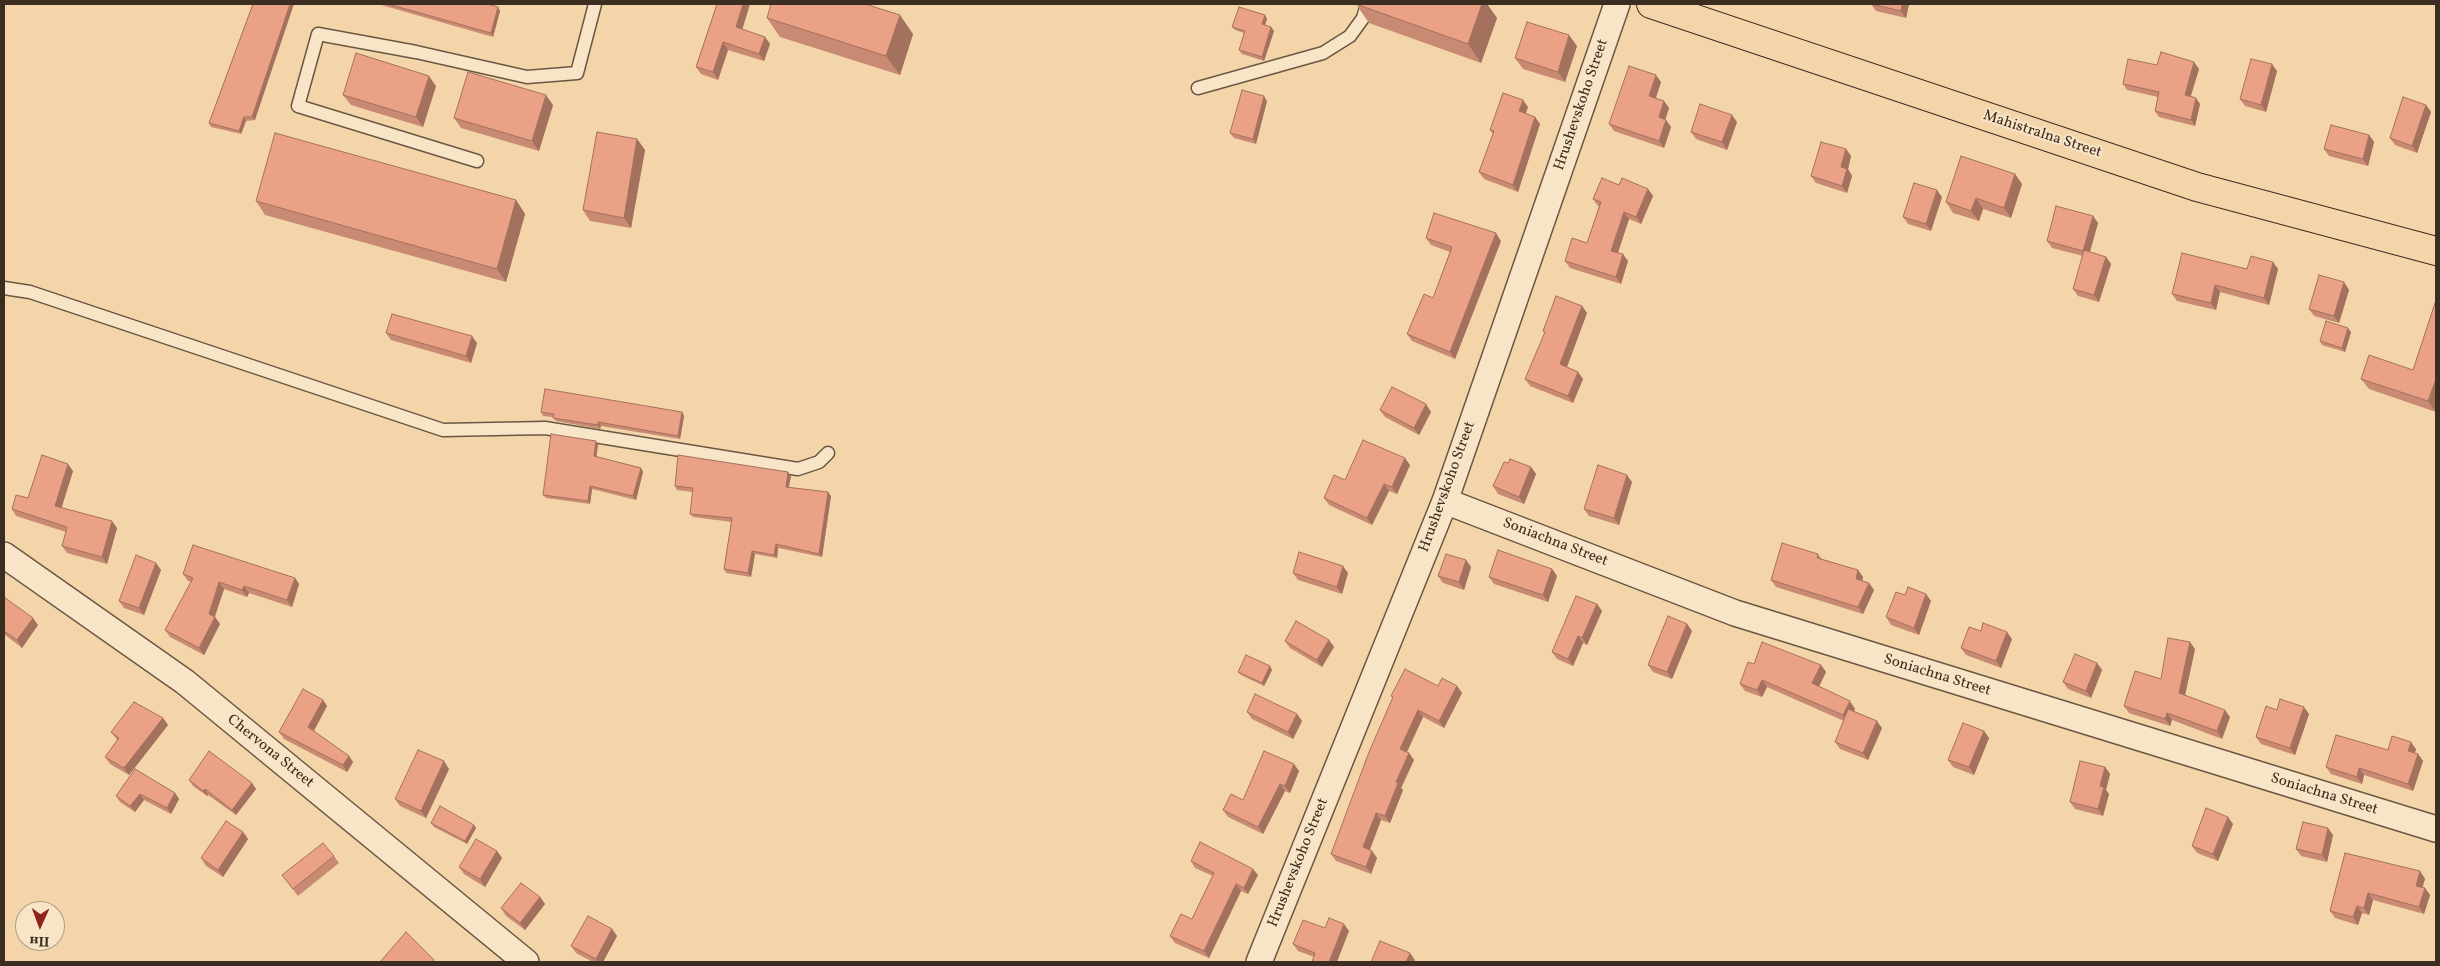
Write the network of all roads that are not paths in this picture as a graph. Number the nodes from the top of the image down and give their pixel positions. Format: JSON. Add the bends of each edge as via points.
{"nodes":[{"id":1,"x":595,"y":4,"type":"edge"},
{"id":2,"x":1367,"y":4,"type":"edge"},
{"id":3,"x":1617,"y":4,"type":"edge"},
{"id":4,"x":1661,"y":6,"type":"edge"},
{"id":5,"x":1198,"y":88,"type":"dead end"},
{"id":6,"x":477,"y":161,"type":"dead end"},
{"id":7,"x":2436,"y":251,"type":"edge"},
{"id":8,"x":4,"y":288,"type":"edge"},
{"id":9,"x":828,"y":453,"type":"dead end"},
{"id":10,"x":1445,"y":501,"type":"junction"},
{"id":11,"x":4,"y":554,"type":"edge"},
{"id":12,"x":2436,"y":829,"type":"edge"},
{"id":13,"x":1268,"y":960,"type":"edge"},
{"id":14,"x":526,"y":962,"type":"edge"}],
"edges":[{"from":1,"to":6,"type":"lane","via":[[576,73],[526,77],[318,34],[298,106]]},
{"from":2,"to":5,"type":"lane","via":[[1363,18],[1350,36],[1323,53]]},
{"from":3,"to":10,"type":"street","name":"Hrushevskoho Street"},
{"from":4,"to":7,"type":"main road","name":"Mahistralna Street","via":[[2197,186]]},
{"from":8,"to":9,"type":"lane","via":[[30,292],[443,430],[545,428],[798,468],[819,462]]},
{"from":10,"to":12,"type":"street","name":"Soniachna Street","via":[[1735,613]]},
{"from":10,"to":13,"type":"street","name":"Hrushevskoho Street"},
{"from":11,"to":14,"type":"street","name":"Chervona Street","via":[[185,682]]}]}
